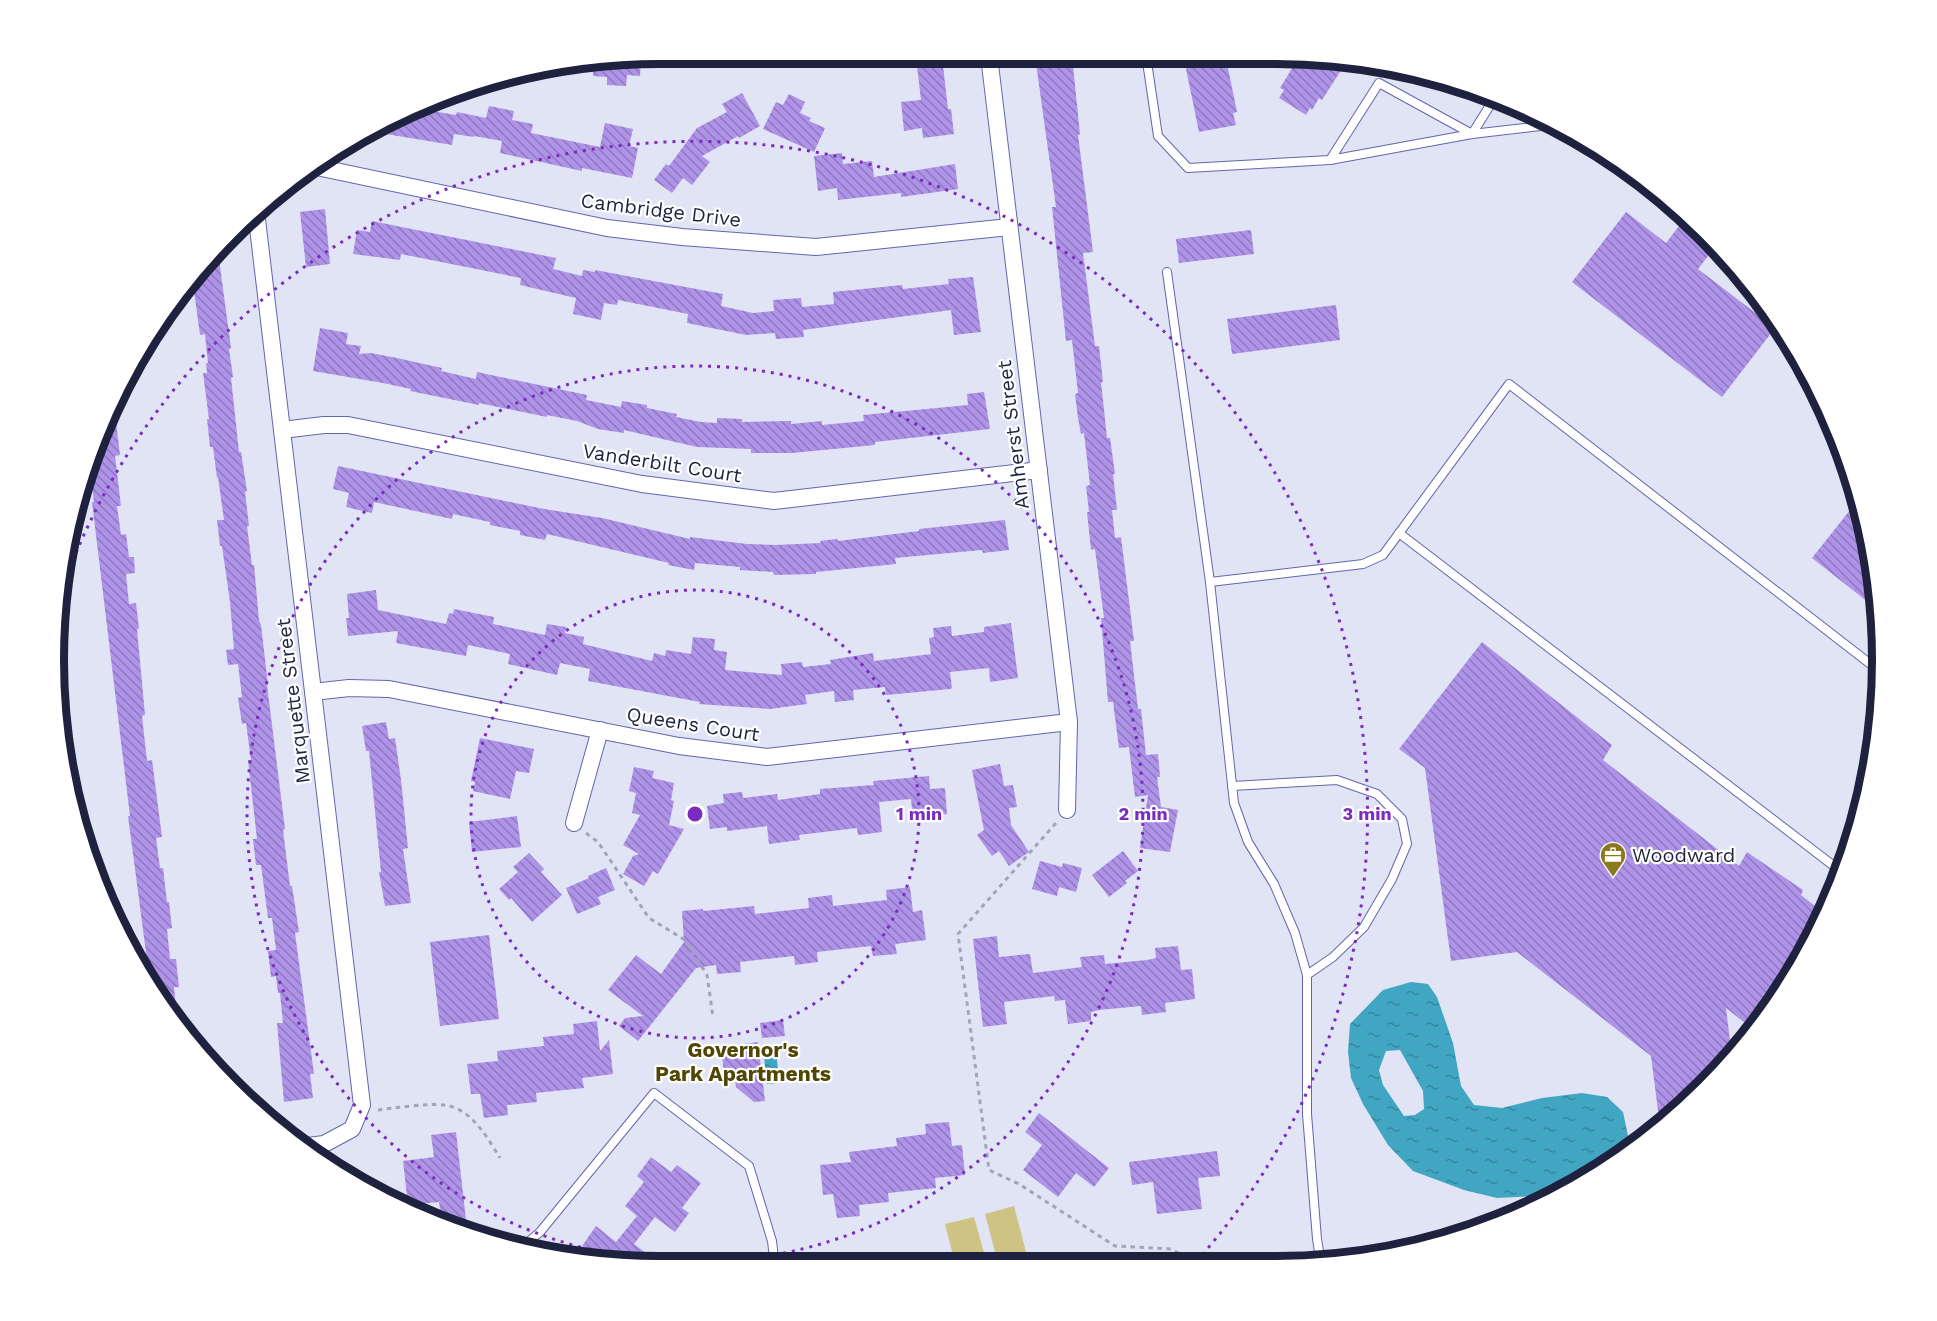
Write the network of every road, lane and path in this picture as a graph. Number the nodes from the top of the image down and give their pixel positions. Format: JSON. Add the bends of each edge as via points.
{"nodes":[{"id":1,"x":990,"y":64,"type":"edge"},
{"id":2,"x":1147,"y":64,"type":"edge"},
{"id":3,"x":1491,"y":105,"type":"edge"},
{"id":4,"x":1540,"y":126,"type":"edge"},
{"id":5,"x":1472,"y":135,"type":"junction"},
{"id":6,"x":1330,"y":160,"type":"junction"},
{"id":7,"x":324,"y":169,"type":"edge"},
{"id":8,"x":257,"y":222,"type":"edge"},
{"id":9,"x":1010,"y":227,"type":"junction"},
{"id":10,"x":1167,"y":272,"type":"dead end"},
{"id":11,"x":282,"y":430,"type":"junction"},
{"id":12,"x":1039,"y":470,"type":"junction"},
{"id":13,"x":1399,"y":533,"type":"junction"},
{"id":14,"x":1210,"y":582,"type":"junction"},
{"id":15,"x":1872,"y":665,"type":"edge"},
{"id":16,"x":313,"y":692,"type":"junction"},
{"id":17,"x":1069,"y":722,"type":"junction"},
{"id":18,"x":600,"y":730,"type":"junction"},
{"id":19,"x":1232,"y":786,"type":"junction"},
{"id":20,"x":1067,"y":810,"type":"joint"},
{"id":21,"x":574,"y":823,"type":"joint"},
{"id":22,"x":1835,"y":867,"type":"edge"},
{"id":23,"x":1307,"y":975,"type":"junction"},
{"id":24,"x":713,"y":1017,"type":"dead end"},
{"id":25,"x":358,"y":1113,"type":"junction"},
{"id":26,"x":314,"y":1145,"type":"edge"},
{"id":27,"x":500,"y":1158,"type":"dead end"},
{"id":28,"x":529,"y":1241,"type":"edge"},
{"id":29,"x":1320,"y":1255,"type":"edge"},
{"id":30,"x":774,"y":1256,"type":"edge"},
{"id":31,"x":1186,"y":1256,"type":"edge"}],
"edges":[{"from":1,"to":9,"type":"street","name":"Amherst Street"},
{"from":2,"to":6,"type":"lane","via":[[1158,136],[1188,168]]},
{"from":3,"to":5,"type":"lane"},
{"from":4,"to":5,"type":"lane"},
{"from":5,"to":6,"type":"lane"},
{"from":5,"to":6,"type":"lane","via":[[1379,83]]},
{"from":7,"to":9,"type":"street","name":"Cambridge Drive","via":[[607,228],[693,238],[816,247]]},
{"from":8,"to":11,"type":"street","name":"Marquette Street"},
{"from":9,"to":12,"type":"street","name":"Amherst Street"},
{"from":10,"to":14,"type":"lane"},
{"from":11,"to":12,"type":"street","name":"Vanderbilt Court","via":[[348,425],[642,484],[774,501]]},
{"from":11,"to":16,"type":"street","name":"Marquette Street"},
{"from":12,"to":17,"type":"street","name":"Amherst Street"},
{"from":13,"to":14,"type":"lane","via":[[1383,555],[1363,564]]},
{"from":13,"to":15,"type":"lane","via":[[1509,384]]},
{"from":13,"to":22,"type":"lane"},
{"from":14,"to":19,"type":"lane"},
{"from":16,"to":18,"type":"street","name":"Queens Court","via":[[389,689]]},
{"from":16,"to":25,"type":"street","name":"Marquette Street","via":[[362,1105]]},
{"from":17,"to":18,"type":"street","name":"Queens Court","via":[[767,757],[680,746]]},
{"from":17,"to":20,"type":"street","name":"Amherst Street"},
{"from":18,"to":21,"type":"street"},
{"from":19,"to":23,"type":"lane","via":[[1248,842],[1274,884],[1295,933]]},
{"from":19,"to":23,"type":"lane","via":[[1337,780],[1377,794],[1402,819],[1407,844],[1364,927]]},
{"from":20,"to":31,"type":"path","via":[[958,934],[989,1170],[1019,1184],[1115,1246],[1171,1249]]},
{"from":21,"to":24,"type":"path","via":[[598,842],[650,918],[685,940],[707,975]]},
{"from":23,"to":29,"type":"lane","via":[[1307,1114]]},
{"from":25,"to":26,"type":"street","via":[[352,1129]]},
{"from":25,"to":27,"type":"path","via":[[444,1105],[464,1113],[485,1132]]},
{"from":28,"to":30,"type":"lane","via":[[654,1093],[749,1166]]}]}
